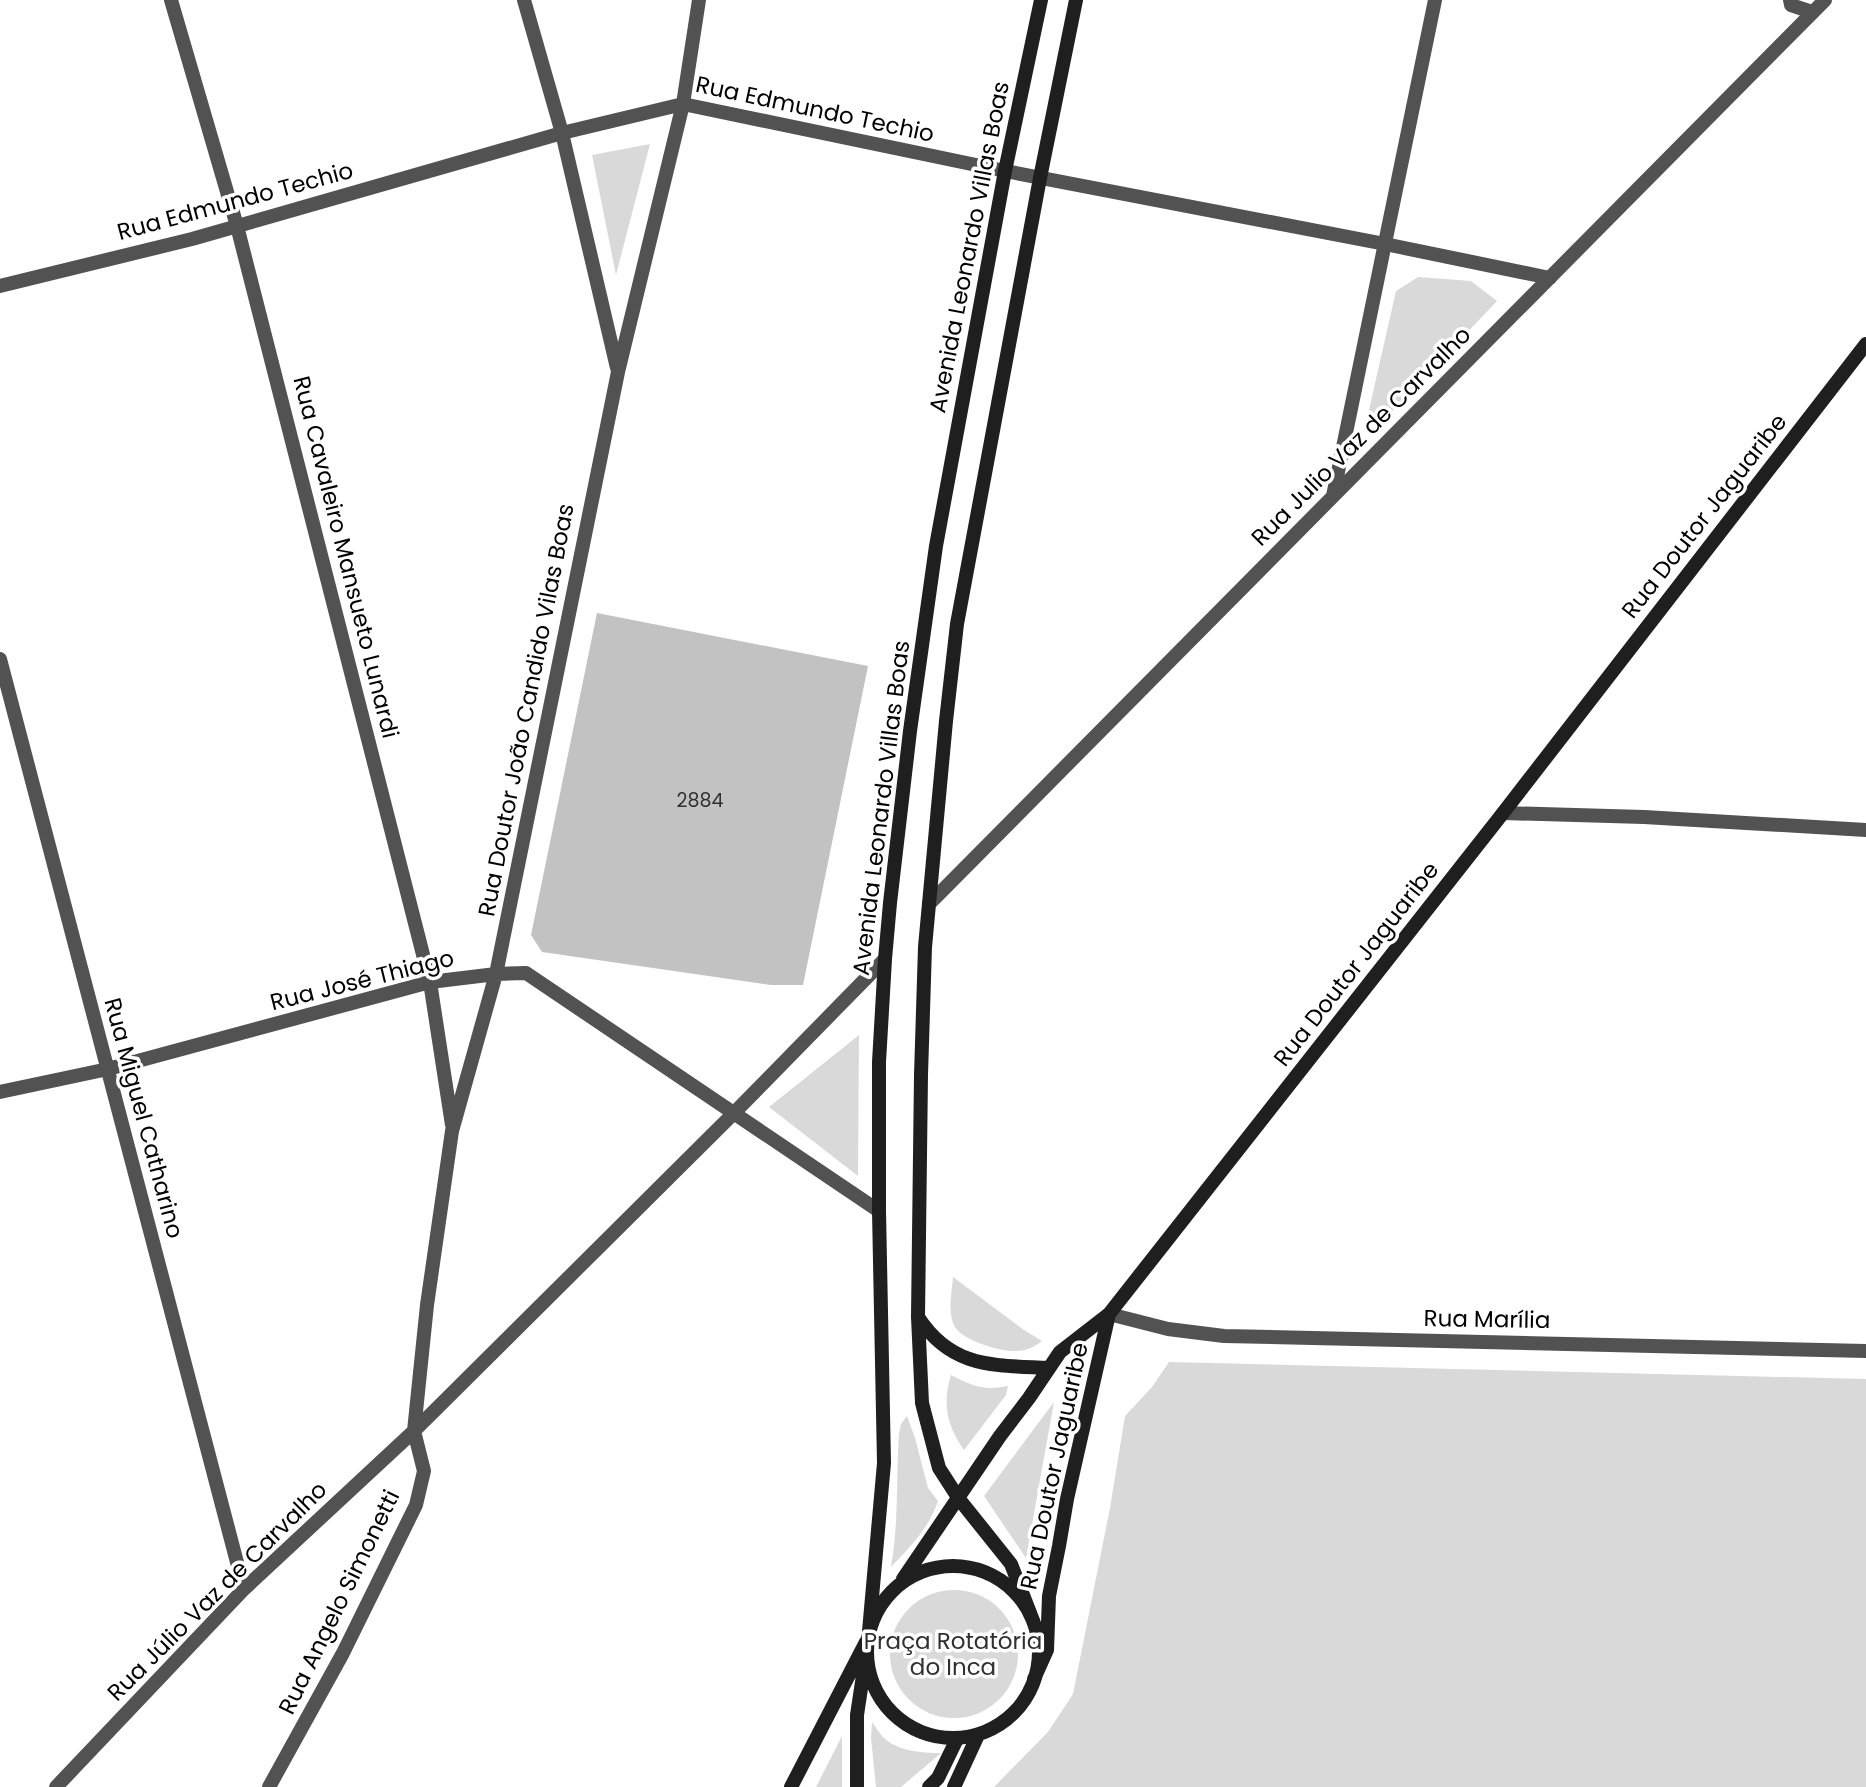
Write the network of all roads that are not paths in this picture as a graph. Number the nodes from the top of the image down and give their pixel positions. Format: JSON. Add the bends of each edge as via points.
{"nodes":[{"id":1,"x":171,"y":0,"type":"edge"},
{"id":2,"x":524,"y":0,"type":"edge"},
{"id":3,"x":699,"y":0,"type":"edge"},
{"id":4,"x":1041,"y":0,"type":"edge"},
{"id":5,"x":1076,"y":0,"type":"edge"},
{"id":6,"x":1435,"y":0,"type":"edge"},
{"id":7,"x":1790,"y":0,"type":"edge"},
{"id":8,"x":1825,"y":0,"type":"edge"},
{"id":9,"x":1812,"y":12,"type":"junction"},
{"id":10,"x":683,"y":104,"type":"junction"},
{"id":11,"x":562,"y":134,"type":"junction"},
{"id":12,"x":1005,"y":171,"type":"junction"},
{"id":13,"x":1040,"y":178,"type":"junction"},
{"id":14,"x":237,"y":226,"type":"junction"},
{"id":15,"x":1385,"y":244,"type":"junction"},
{"id":16,"x":1550,"y":278,"type":"junction"},
{"id":17,"x":0,"y":286,"type":"edge"},
{"id":18,"x":1866,"y":344,"type":"edge"},
{"id":19,"x":618,"y":372,"type":"junction"},
{"id":20,"x":1333,"y":497,"type":"junction"},
{"id":21,"x":0,"y":659,"type":"edge"},
{"id":22,"x":1503,"y":813,"type":"junction"},
{"id":23,"x":1866,"y":830,"type":"edge"},
{"id":24,"x":929,"y":904,"type":"junction"},
{"id":25,"x":885,"y":959,"type":"junction"},
{"id":26,"x":496,"y":974,"type":"junction"},
{"id":27,"x":430,"y":982,"type":"junction"},
{"id":28,"x":108,"y":1069,"type":"junction"},
{"id":29,"x":0,"y":1093,"type":"edge"},
{"id":30,"x":733,"y":1114,"type":"junction"},
{"id":31,"x":453,"y":1131,"type":"junction"},
{"id":32,"x":879,"y":1212,"type":"junction"},
{"id":33,"x":1109,"y":1314,"type":"junction"},
{"id":34,"x":918,"y":1317,"type":"junction"},
{"id":35,"x":1866,"y":1351,"type":"edge"},
{"id":36,"x":1049,"y":1368,"type":"junction"},
{"id":37,"x":414,"y":1431,"type":"junction"},
{"id":38,"x":958,"y":1499,"type":"junction"},
{"id":39,"x":898,"y":1585,"type":"junction"},
{"id":40,"x":244,"y":1589,"type":"junction"},
{"id":41,"x":1032,"y":1618,"type":"junction"},
{"id":42,"x":868,"y":1641,"type":"junction"},
{"id":43,"x":1034,"y":1679,"type":"junction"},
{"id":44,"x":978,"y":1735,"type":"junction"},
{"id":45,"x":957,"y":1739,"type":"junction"},
{"id":46,"x":56,"y":1787,"type":"edge"},
{"id":47,"x":269,"y":1787,"type":"edge"},
{"id":48,"x":790,"y":1787,"type":"edge"},
{"id":49,"x":857,"y":1787,"type":"edge"},
{"id":50,"x":929,"y":1787,"type":"edge"},
{"id":51,"x":954,"y":1787,"type":"edge"}],
"edges":[{"from":1,"to":14,"type":"street","name":"Rua Cavaleiro Mansueto Lunardi"},
{"from":2,"to":11,"type":"street"},
{"from":3,"to":10,"type":"street","name":"Rua Doutor João Candido Vilas Boas"},
{"from":4,"to":12,"type":"main road","name":"Avenida Leonardo Villas Boas"},
{"from":5,"to":13,"type":"main road"},
{"from":6,"to":15,"type":"street"},
{"from":7,"to":9,"type":"street","via":[[1791,5]]},
{"from":8,"to":9,"type":"street","name":"Rua Julio Vaz de Carvalho"},
{"from":9,"to":16,"type":"street","name":"Rua Julio Vaz de Carvalho"},
{"from":10,"to":11,"type":"street","name":"Rua Edmundo Techio"},
{"from":10,"to":12,"type":"street","name":"Rua Edmundo Techio"},
{"from":10,"to":19,"type":"street","name":"Rua Doutor João Candido Vilas Boas"},
{"from":11,"to":14,"type":"street","name":"Rua Edmundo Techio"},
{"from":11,"to":19,"type":"street"},
{"from":12,"to":13,"type":"street","name":"Rua Edmundo Techio"},
{"from":12,"to":25,"type":"main road","name":"Avenida Leonardo Villas Boas","via":[[936,546]]},
{"from":13,"to":15,"type":"street","name":"Rua Edmundo Techio"},
{"from":13,"to":24,"type":"main road","via":[[957,624]]},
{"from":14,"to":17,"type":"street","name":"Rua Edmundo Techio"},
{"from":14,"to":27,"type":"street","name":"Rua Cavaleiro Mansueto Lunardi"},
{"from":15,"to":16,"type":"street","name":"Rua Edmundo Techio"},
{"from":15,"to":20,"type":"street"},
{"from":16,"to":20,"type":"street","name":"Rua Julio Vaz de Carvalho"},
{"from":18,"to":22,"type":"main road","name":"Rua Doutor Jaguaribe"},
{"from":19,"to":26,"type":"street","name":"Rua Doutor João Candido Vilas Boas"},
{"from":20,"to":24,"type":"street","name":"Rua Julio Vaz de Carvalho"},
{"from":21,"to":28,"type":"street","name":"Rua Miguel Catharino"},
{"from":22,"to":23,"type":"street"},
{"from":22,"to":33,"type":"main road","name":"Rua Doutor Jaguaribe"},
{"from":24,"to":34,"type":"main road"},
{"from":25,"to":30,"type":"street","name":"Rua Júlio Vaz de Carvalho"},
{"from":25,"to":32,"type":"main road","name":"Avenida Leonardo Villas Boas","via":[[879,1062]]},
{"from":26,"to":27,"type":"street","name":"Rua José Thiago"},
{"from":26,"to":30,"type":"street","name":"Rua José Thiago","via":[[526,973]]},
{"from":26,"to":31,"type":"street","name":"Rua Doutor João Candido Vilas Boas"},
{"from":27,"to":28,"type":"street","name":"Rua José Thiago"},
{"from":27,"to":31,"type":"street","name":"Rua Cavaleiro Mansueto Lunardi"},
{"from":28,"to":29,"type":"street","name":"Rua José Thiago"},
{"from":28,"to":40,"type":"street","name":"Rua Miguel Catharino"},
{"from":30,"to":32,"type":"street","name":"Rua José Thiago"},
{"from":30,"to":37,"type":"street","name":"Rua Júlio Vaz de Carvalho"},
{"from":31,"to":37,"type":"street","name":"Rua Doutor João Candido Vilas Boas"},
{"from":32,"to":42,"type":"main road","name":"Avenida Leonardo Villas Boas","via":[[884,1462]]},
{"from":33,"to":35,"type":"street","name":"Rua Marília","via":[[1168,1329],[1224,1336]]},
{"from":33,"to":36,"type":"main road","via":[[1060,1352]]},
{"from":33,"to":43,"type":"main road","name":"Rua Doutor Jaguaribe","via":[[1049,1596],[1047,1650]]},
{"from":34,"to":36,"type":"main road","via":[[944,1347],[962,1357],[986,1364]]},
{"from":34,"to":38,"type":"main road","via":[[922,1403],[939,1468]]},
{"from":36,"to":38,"type":"main road"},
{"from":37,"to":40,"type":"street","name":"Rua Júlio Vaz de Carvalho"},
{"from":37,"to":47,"type":"street","name":"Rua Angelo Simonetti","via":[[424,1471],[416,1505],[343,1653]]},
{"from":38,"to":39,"type":"main road"},
{"from":38,"to":41,"type":"main road","via":[[1011,1564]]},
{"from":39,"to":41,"type":"main road","via":[[934,1568],[974,1568],[1009,1586]]},
{"from":39,"to":42,"type":"main road","via":[[880,1606]]},
{"from":40,"to":46,"type":"street","name":"Rua Júlio Vaz de Carvalho"},
{"from":41,"to":43,"type":"main road","via":[[1038,1638]]},
{"from":42,"to":45,"type":"main road","via":[[869,1674],[893,1715],[934,1737]]},
{"from":42,"to":48,"type":"main road"},
{"from":42,"to":49,"type":"main road","via":[[857,1715]]},
{"from":43,"to":44,"type":"main road","via":[[1013,1714]]},
{"from":44,"to":45,"type":"main road"},
{"from":44,"to":51,"type":"main road"},
{"from":45,"to":50,"type":"main road"}]}
